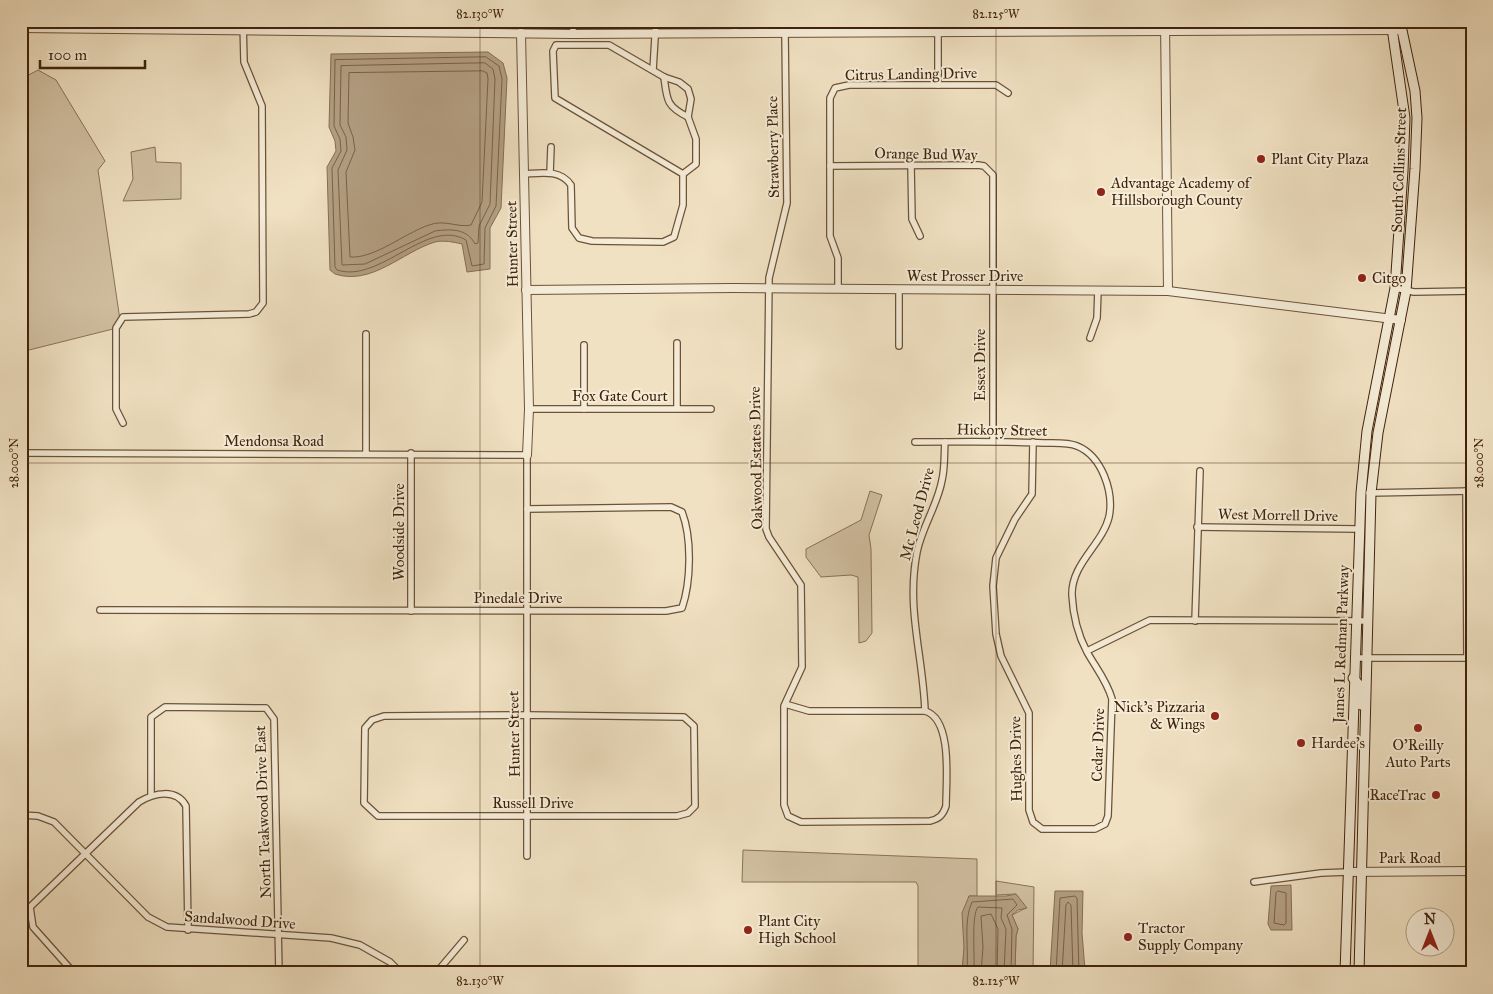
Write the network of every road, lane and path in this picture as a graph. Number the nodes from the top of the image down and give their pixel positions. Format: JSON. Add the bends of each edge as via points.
{"nodes":[{"id":1,"x":243,"y":21,"type":"edge"},
{"id":2,"x":391,"y":21,"type":"edge"},
{"id":3,"x":573,"y":21,"type":"edge"},
{"id":4,"x":656,"y":21,"type":"edge"},
{"id":5,"x":735,"y":21,"type":"edge"},
{"id":6,"x":837,"y":21,"type":"edge"},
{"id":7,"x":938,"y":21,"type":"edge"},
{"id":8,"x":102,"y":25,"type":"edge"},
{"id":9,"x":1166,"y":25,"type":"edge"},
{"id":10,"x":1397,"y":25,"type":"edge"},
{"id":11,"x":21,"y":28,"type":"edge"},
{"id":12,"x":243,"y":30,"type":"junction"},
{"id":13,"x":392,"y":32,"type":"junction"},
{"id":14,"x":837,"y":32,"type":"junction"},
{"id":15,"x":937,"y":32,"type":"junction"},
{"id":16,"x":521,"y":33,"type":"junction"},
{"id":17,"x":735,"y":33,"type":"junction"},
{"id":18,"x":784,"y":33,"type":"junction"},
{"id":19,"x":573,"y":34,"type":"junction"},
{"id":20,"x":657,"y":34,"type":"junction"},
{"id":21,"x":653,"y":70,"type":"junction"},
{"id":22,"x":664,"y":77,"type":"junction"},
{"id":23,"x":938,"y":85,"type":"junction"},
{"id":24,"x":1008,"y":93,"type":"dead end"},
{"id":25,"x":688,"y":117,"type":"junction"},
{"id":26,"x":551,"y":147,"type":"dead end"},
{"id":27,"x":830,"y":166,"type":"junction"},
{"id":28,"x":911,"y":166,"type":"junction"},
{"id":29,"x":550,"y":173,"type":"junction"},
{"id":30,"x":524,"y":174,"type":"junction"},
{"id":31,"x":683,"y":174,"type":"junction"},
{"id":32,"x":1399,"y":223,"type":"junction"},
{"id":33,"x":920,"y":236,"type":"dead end"},
{"id":34,"x":1395,"y":288,"type":"junction"},
{"id":35,"x":768,"y":289,"type":"junction"},
{"id":36,"x":838,"y":289,"type":"junction"},
{"id":37,"x":526,"y":290,"type":"junction"},
{"id":38,"x":899,"y":290,"type":"junction"},
{"id":39,"x":993,"y":290,"type":"junction"},
{"id":40,"x":1098,"y":290,"type":"junction"},
{"id":41,"x":1168,"y":291,"type":"junction"},
{"id":42,"x":1406,"y":291,"type":"junction"},
{"id":43,"x":1472,"y":291,"type":"edge"},
{"id":44,"x":1390,"y":320,"type":"junction"},
{"id":45,"x":1401,"y":320,"type":"junction"},
{"id":46,"x":366,"y":334,"type":"dead end"},
{"id":47,"x":1090,"y":338,"type":"dead end"},
{"id":48,"x":677,"y":343,"type":"dead end"},
{"id":49,"x":584,"y":345,"type":"dead end"},
{"id":50,"x":899,"y":346,"type":"dead end"},
{"id":51,"x":1384,"y":402,"type":"junction"},
{"id":52,"x":584,"y":408,"type":"junction"},
{"id":53,"x":677,"y":408,"type":"junction"},
{"id":54,"x":711,"y":409,"type":"dead end"},
{"id":55,"x":528,"y":410,"type":"junction"},
{"id":56,"x":123,"y":422,"type":"dead end"},
{"id":57,"x":1369,"y":423,"type":"junction"},
{"id":58,"x":993,"y":441,"type":"junction"},
{"id":59,"x":915,"y":442,"type":"dead end"},
{"id":60,"x":945,"y":442,"type":"junction"},
{"id":61,"x":1033,"y":442,"type":"junction"},
{"id":62,"x":1087,"y":451,"type":"joint"},
{"id":63,"x":21,"y":453,"type":"edge"},
{"id":64,"x":366,"y":453,"type":"junction"},
{"id":65,"x":411,"y":453,"type":"junction"},
{"id":66,"x":527,"y":454,"type":"junction"},
{"id":67,"x":1200,"y":471,"type":"dead end"},
{"id":68,"x":1469,"y":491,"type":"edge"},
{"id":69,"x":1371,"y":492,"type":"junction"},
{"id":70,"x":1361,"y":494,"type":"junction"},
{"id":71,"x":527,"y":509,"type":"junction"},
{"id":72,"x":1197,"y":526,"type":"junction"},
{"id":73,"x":1359,"y":529,"type":"junction"},
{"id":74,"x":1470,"y":576,"type":"edge"},
{"id":75,"x":1370,"y":581,"type":"junction"},
{"id":76,"x":100,"y":610,"type":"dead end"},
{"id":77,"x":526,"y":610,"type":"junction"},
{"id":78,"x":412,"y":611,"type":"junction"},
{"id":79,"x":1195,"y":621,"type":"junction"},
{"id":80,"x":1355,"y":621,"type":"junction"},
{"id":81,"x":1369,"y":621,"type":"junction"},
{"id":82,"x":1087,"y":652,"type":"junction"},
{"id":83,"x":1354,"y":658,"type":"junction"},
{"id":84,"x":1368,"y":658,"type":"junction"},
{"id":85,"x":1469,"y":658,"type":"edge"},
{"id":86,"x":1353,"y":678,"type":"junction"},
{"id":87,"x":1353,"y":698,"type":"junction"},
{"id":88,"x":785,"y":704,"type":"junction"},
{"id":89,"x":925,"y":711,"type":"junction"},
{"id":90,"x":528,"y":715,"type":"junction"},
{"id":91,"x":1366,"y":728,"type":"junction"},
{"id":92,"x":1365,"y":768,"type":"junction"},
{"id":93,"x":1350,"y":771,"type":"junction"},
{"id":94,"x":151,"y":795,"type":"junction"},
{"id":95,"x":21,"y":815,"type":"edge"},
{"id":96,"x":528,"y":815,"type":"junction"},
{"id":97,"x":1105,"y":824,"type":"joint"},
{"id":98,"x":86,"y":853,"type":"junction"},
{"id":99,"x":527,"y":856,"type":"dead end"},
{"id":100,"x":1361,"y":871,"type":"junction"},
{"id":101,"x":1348,"y":872,"type":"junction"},
{"id":102,"x":1472,"y":872,"type":"edge"},
{"id":103,"x":1254,"y":882,"type":"dead end"},
{"id":104,"x":188,"y":930,"type":"junction"},
{"id":105,"x":279,"y":935,"type":"junction"},
{"id":106,"x":464,"y":940,"type":"dead end"},
{"id":107,"x":74,"y":973,"type":"edge"},
{"id":108,"x":279,"y":973,"type":"edge"},
{"id":109,"x":401,"y":973,"type":"edge"},
{"id":110,"x":436,"y":973,"type":"edge"},
{"id":111,"x":1345,"y":973,"type":"edge"},
{"id":112,"x":1359,"y":973,"type":"edge"}],
"edges":[{"from":1,"to":12,"type":"street"},
{"from":2,"to":13,"type":"street"},
{"from":3,"to":19,"type":"street"},
{"from":4,"to":20,"type":"street"},
{"from":5,"to":17,"type":"street"},
{"from":6,"to":14,"type":"street"},
{"from":7,"to":15,"type":"street"},
{"from":8,"to":11,"type":"street"},
{"from":8,"to":12,"type":"street"},
{"from":9,"to":10,"type":"street"},
{"from":9,"to":15,"type":"street"},
{"from":9,"to":41,"type":"street"},
{"from":10,"to":32,"type":"main road","name":"South Collins Street","via":[[1405,118]]},
{"from":10,"to":42,"type":"main road","name":"South Collins Street","via":[[1415,91],[1417,118]]},
{"from":12,"to":13,"type":"street"},
{"from":12,"to":56,"type":"street","via":[[244,62],[262,106],[263,303],[256,312],[248,314],[123,317],[116,328],[116,409]]},
{"from":13,"to":16,"type":"street"},
{"from":14,"to":15,"type":"street"},
{"from":14,"to":18,"type":"street"},
{"from":15,"to":23,"type":"street"},
{"from":16,"to":19,"type":"street"},
{"from":16,"to":30,"type":"street","name":"Hunter Street"},
{"from":17,"to":18,"type":"street"},
{"from":17,"to":20,"type":"street"},
{"from":18,"to":35,"type":"street","name":"Strawberry Place","via":[[787,203],[770,267]]},
{"from":19,"to":20,"type":"street"},
{"from":20,"to":21,"type":"street"},
{"from":21,"to":22,"type":"street"},
{"from":21,"to":31,"type":"street","via":[[605,44],[558,44],[553,51],[554,96]]},
{"from":22,"to":25,"type":"street","via":[[666,98],[672,109]]},
{"from":22,"to":25,"type":"street","via":[[679,82],[688,90],[691,98]]},
{"from":23,"to":24,"type":"street","name":"Citrus Landing Drive","via":[[996,85]]},
{"from":23,"to":27,"type":"street","name":"Citrus Landing Drive","via":[[849,85],[835,88],[830,98]]},
{"from":25,"to":31,"type":"street","via":[[696,139],[696,164]]},
{"from":26,"to":29,"type":"street"},
{"from":27,"to":28,"type":"street","name":"Orange Bud Way"},
{"from":27,"to":36,"type":"street","name":"Citrus Landing Drive","via":[[830,236],[838,258]]},
{"from":28,"to":33,"type":"street","via":[[912,219]]},
{"from":28,"to":39,"type":"street","name":"Orange Bud Way","via":[[978,165],[993,174]]},
{"from":29,"to":30,"type":"street"},
{"from":29,"to":31,"type":"street","via":[[562,176],[571,184],[572,228],[579,238],[663,242],[674,236],[677,230],[683,205]]},
{"from":30,"to":37,"type":"street","name":"Hunter Street"},
{"from":32,"to":34,"type":"main road","name":"South Collins Street"},
{"from":32,"to":42,"type":"main road","via":[[1399,271]]},
{"from":34,"to":42,"type":"street"},
{"from":34,"to":44,"type":"main road","name":"South Collins Street"},
{"from":35,"to":36,"type":"street","name":"West Prosser Drive"},
{"from":35,"to":37,"type":"street","name":"West Prosser Drive"},
{"from":35,"to":88,"type":"street","name":"Oakwood Estates Drive","via":[[766,529],[801,584],[802,667]]},
{"from":36,"to":38,"type":"street","name":"West Prosser Drive"},
{"from":37,"to":55,"type":"street","name":"Hunter Street"},
{"from":38,"to":39,"type":"street","name":"West Prosser Drive"},
{"from":38,"to":50,"type":"street"},
{"from":39,"to":40,"type":"street","name":"West Prosser Drive"},
{"from":39,"to":58,"type":"street","name":"Essex Drive"},
{"from":40,"to":41,"type":"street","name":"West Prosser Drive"},
{"from":40,"to":47,"type":"street","via":[[1097,318]]},
{"from":41,"to":44,"type":"street","name":"West Prosser Drive"},
{"from":42,"to":43,"type":"street"},
{"from":42,"to":45,"type":"main road","name":"South Collins Street"},
{"from":44,"to":45,"type":"street","name":"West Prosser Drive"},
{"from":44,"to":51,"type":"main road","via":[[1394,328]]},
{"from":44,"to":57,"type":"main road","name":"James L Redman Parkway"},
{"from":45,"to":51,"type":"main road","name":"James L Redman Parkway"},
{"from":46,"to":64,"type":"street"},
{"from":48,"to":53,"type":"street"},
{"from":49,"to":52,"type":"street"},
{"from":51,"to":69,"type":"main road","name":"James L Redman Parkway"},
{"from":52,"to":53,"type":"street","name":"Fox Gate Court"},
{"from":52,"to":55,"type":"street","name":"Fox Gate Court"},
{"from":53,"to":54,"type":"street","name":"Fox Gate Court"},
{"from":55,"to":66,"type":"street","name":"Hunter Street"},
{"from":57,"to":69,"type":"main road","via":[[1366,484]]},
{"from":57,"to":70,"type":"main road","name":"James L Redman Parkway"},
{"from":58,"to":60,"type":"street","name":"Hickory Street"},
{"from":58,"to":61,"type":"street","name":"Hickory Street"},
{"from":59,"to":60,"type":"street","name":"Hickory Street"},
{"from":60,"to":89,"type":"street","name":"Mc Leod Drive","via":[[942,481],[917,552],[912,608],[924,674]]},
{"from":61,"to":62,"type":"street","name":"Hickory Street","via":[[1075,444]]},
{"from":61,"to":97,"type":"street","name":"Hughes Drive","via":[[1032,494],[1014,519],[996,558],[993,586],[1001,656],[1029,713],[1029,810],[1033,822],[1042,829],[1095,829]]},
{"from":62,"to":82,"type":"street","name":"Cedar Drive","via":[[1097,462],[1109,488],[1109,516],[1101,535],[1079,567],[1072,592],[1074,620]]},
{"from":63,"to":64,"type":"street","name":"Mendonsa Road"},
{"from":64,"to":65,"type":"street","name":"Mendonsa Road"},
{"from":65,"to":66,"type":"street","name":"Mendonsa Road"},
{"from":65,"to":78,"type":"street","name":"Woodside Drive"},
{"from":66,"to":71,"type":"street","name":"Hunter Street"},
{"from":67,"to":72,"type":"street"},
{"from":68,"to":69,"type":"street"},
{"from":68,"to":74,"type":"street"},
{"from":69,"to":70,"type":"street"},
{"from":69,"to":75,"type":"main road","name":"James L Redman Parkway"},
{"from":70,"to":73,"type":"main road","name":"James L Redman Parkway"},
{"from":71,"to":77,"type":"street","name":"Hunter Street"},
{"from":71,"to":77,"type":"street","name":"Pinedale Drive","via":[[671,507],[682,512],[688,526],[688,591],[682,608],[666,611]]},
{"from":72,"to":73,"type":"street","name":"West Morrell Drive"},
{"from":72,"to":79,"type":"street"},
{"from":73,"to":75,"type":"main road","via":[[1366,538]]},
{"from":73,"to":80,"type":"main road","name":"James L Redman Parkway"},
{"from":74,"to":85,"type":"street"},
{"from":75,"to":81,"type":"main road","name":"James L Redman Parkway"},
{"from":76,"to":78,"type":"street","name":"Pinedale Drive"},
{"from":77,"to":78,"type":"street","name":"Pinedale Drive"},
{"from":77,"to":90,"type":"street","name":"Hunter Street"},
{"from":79,"to":80,"type":"street"},
{"from":79,"to":82,"type":"street","via":[[1150,620]]},
{"from":80,"to":81,"type":"street"},
{"from":80,"to":83,"type":"main road","name":"James L Redman Parkway"},
{"from":81,"to":84,"type":"main road","name":"James L Redman Parkway"},
{"from":82,"to":97,"type":"street","name":"Cedar Drive","via":[[1108,686],[1112,699],[1108,816]]},
{"from":83,"to":84,"type":"street"},
{"from":83,"to":86,"type":"main road","name":"James L Redman Parkway"},
{"from":84,"to":85,"type":"street"},
{"from":84,"to":91,"type":"main road","name":"James L Redman Parkway"},
{"from":86,"to":87,"type":"main road","name":"James L Redman Parkway"},
{"from":86,"to":91,"type":"main road","via":[[1361,687]]},
{"from":87,"to":92,"type":"main road","via":[[1358,728],[1357,752]]},
{"from":87,"to":93,"type":"main road","name":"James L Redman Parkway"},
{"from":88,"to":89,"type":"street","via":[[809,711]]},
{"from":88,"to":89,"type":"street","name":"Oakwood Estates Drive","via":[[784,806],[788,816],[801,822],[930,821],[944,814],[946,746],[937,719]]},
{"from":90,"to":96,"type":"street","name":"Hunter Street"},
{"from":90,"to":96,"type":"street","name":"Russell Drive","via":[[384,716],[372,720],[365,728],[364,803],[378,816]]},
{"from":90,"to":96,"type":"street","name":"Russell Drive","via":[[684,717],[694,726],[695,806],[688,813],[677,816]]},
{"from":91,"to":92,"type":"main road","name":"James L Redman Parkway"},
{"from":92,"to":100,"type":"main road","name":"James L Redman Parkway"},
{"from":93,"to":100,"type":"main road","via":[[1356,783],[1354,850]]},
{"from":93,"to":101,"type":"main road","name":"James L Redman Parkway"},
{"from":94,"to":98,"type":"street","via":[[139,802]]},
{"from":94,"to":104,"type":"street","via":[[175,794],[186,806]]},
{"from":94,"to":105,"type":"street","name":"North Teakwood Drive East","via":[[151,717],[160,710],[165,707],[266,708],[274,719]]},
{"from":95,"to":98,"type":"street","name":"Sandalwood Drive","via":[[38,816],[54,822]]},
{"from":96,"to":99,"type":"street","name":"Hunter Street"},
{"from":98,"to":104,"type":"street","name":"Sandalwood Drive","via":[[148,918],[167,927]]},
{"from":98,"to":107,"type":"street","via":[[30,907],[33,927]]},
{"from":100,"to":101,"type":"street","name":"Park Road"},
{"from":100,"to":102,"type":"street","name":"Park Road"},
{"from":100,"to":112,"type":"main road","name":"James L Redman Parkway"},
{"from":101,"to":103,"type":"street"},
{"from":101,"to":111,"type":"main road","name":"James L Redman Parkway"},
{"from":104,"to":105,"type":"street","name":"Sandalwood Drive"},
{"from":105,"to":108,"type":"street"},
{"from":105,"to":109,"type":"street","name":"Sandalwood Drive","via":[[331,938],[360,945],[390,962]]},
{"from":106,"to":110,"type":"street"}]}
